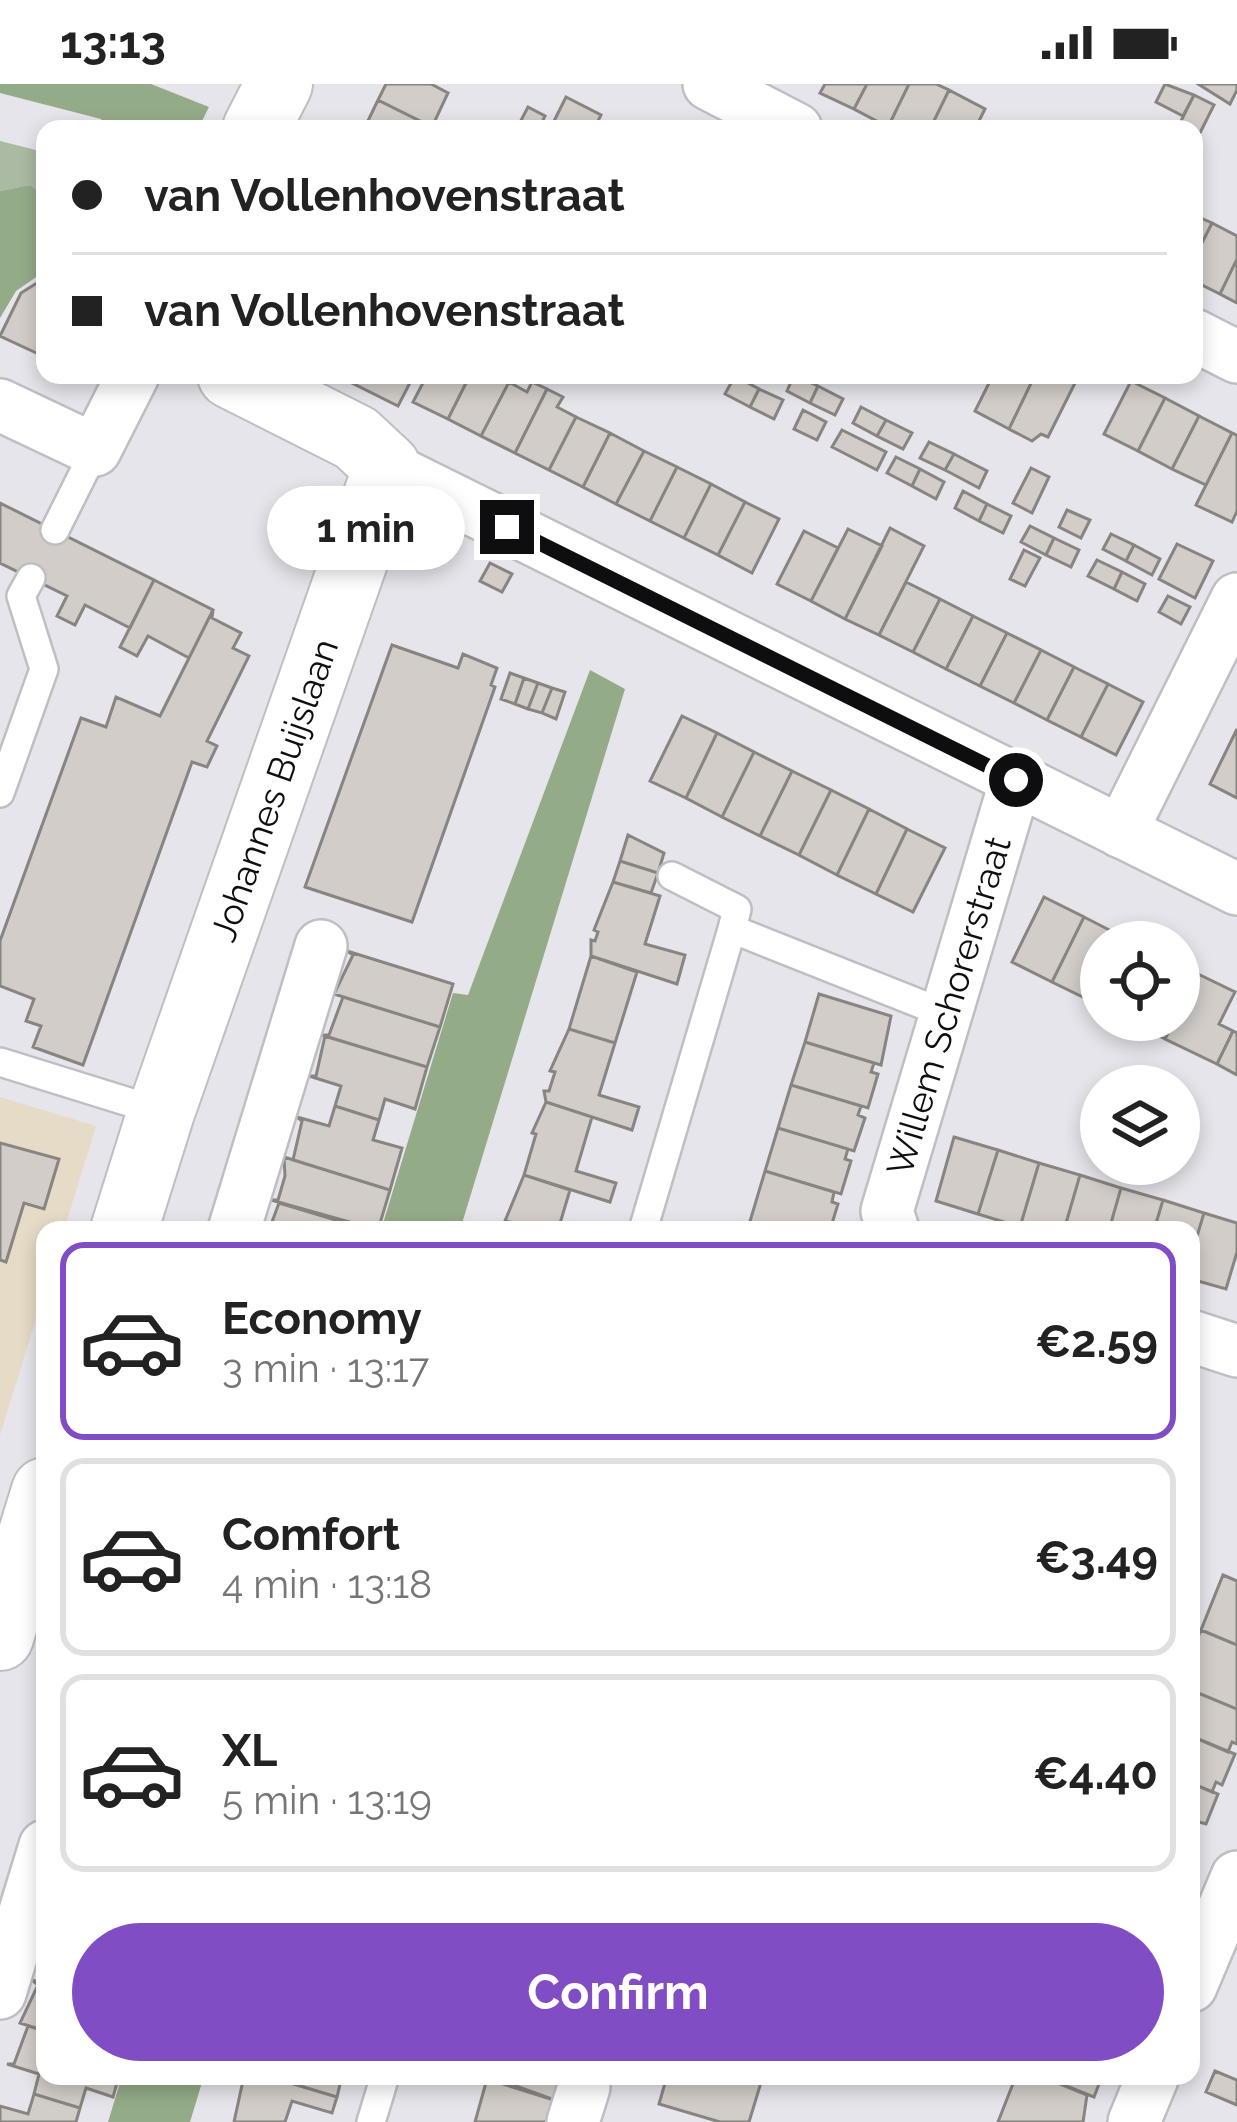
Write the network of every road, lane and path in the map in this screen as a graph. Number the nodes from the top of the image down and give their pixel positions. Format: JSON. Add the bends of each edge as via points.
{"nodes":[{"id":1,"x":279,"y":84,"type":"edge"},
{"id":2,"x":709,"y":84,"type":"edge"},
{"id":3,"x":261,"y":120,"type":"edge"},
{"id":4,"x":779,"y":120,"type":"edge"},
{"id":5,"x":1203,"y":340,"type":"edge"},
{"id":6,"x":1237,"y":357,"type":"edge"},
{"id":7,"x":128,"y":384,"type":"edge"},
{"id":8,"x":249,"y":384,"type":"edge"},
{"id":9,"x":0,"y":405,"type":"edge"},
{"id":10,"x":95,"y":451,"type":"junction"},
{"id":11,"x":387,"y":467,"type":"junction"},
{"id":12,"x":55,"y":530,"type":"dead end"},
{"id":13,"x":31,"y":578,"type":"dead end"},
{"id":14,"x":1237,"y":599,"type":"edge"},
{"id":15,"x":1016,"y":780,"type":"junction"},
{"id":16,"x":0,"y":794,"type":"edge"},
{"id":17,"x":1121,"y":832,"type":"junction"},
{"id":18,"x":672,"y":876,"type":"dead end"},
{"id":19,"x":1237,"y":889,"type":"edge"},
{"id":20,"x":732,"y":928,"type":"junction"},
{"id":21,"x":321,"y":946,"type":"dead end"},
{"id":22,"x":946,"y":1014,"type":"junction"},
{"id":23,"x":0,"y":1062,"type":"edge"},
{"id":24,"x":160,"y":1112,"type":"junction"},
{"id":25,"x":127,"y":1221,"type":"edge"},
{"id":26,"x":237,"y":1221,"type":"edge"},
{"id":27,"x":646,"y":1221,"type":"edge"},
{"id":28,"x":890,"y":1221,"type":"edge"},
{"id":29,"x":1200,"y":1339,"type":"edge"},
{"id":30,"x":1237,"y":1351,"type":"edge"},
{"id":31,"x":31,"y":1517,"type":"edge"},
{"id":32,"x":0,"y":1637,"type":"edge"},
{"id":33,"x":36,"y":1875,"type":"edge"},
{"id":34,"x":1217,"y":1898,"type":"edge"},
{"id":35,"x":1200,"y":1956,"type":"edge"},
{"id":36,"x":0,"y":1993,"type":"edge"},
{"id":37,"x":382,"y":2085,"type":"edge"},
{"id":38,"x":1149,"y":2085,"type":"edge"},
{"id":39,"x":371,"y":2122,"type":"edge"},
{"id":40,"x":1134,"y":2122,"type":"edge"}],
"edges":[{"from":1,"to":3,"type":"street"},
{"from":2,"to":4,"type":"street"},
{"from":5,"to":6,"type":"street"},
{"from":7,"to":10,"type":"street"},
{"from":8,"to":11,"type":"street","via":[[356,438]]},
{"from":9,"to":10,"type":"street"},
{"from":10,"to":12,"type":"lane"},
{"from":11,"to":15,"type":"street"},
{"from":11,"to":24,"type":"street","name":"Johannes Buijslaan"},
{"from":13,"to":16,"type":"lane","via":[[21,596],[44,669]]},
{"from":14,"to":17,"type":"street"},
{"from":15,"to":17,"type":"street"},
{"from":15,"to":22,"type":"street","name":"Willem Schorerstraat"},
{"from":17,"to":19,"type":"street"},
{"from":18,"to":20,"type":"lane","via":[[737,909]]},
{"from":20,"to":22,"type":"lane"},
{"from":20,"to":27,"type":"lane"},
{"from":21,"to":26,"type":"street"},
{"from":22,"to":28,"type":"street","name":"Willem Schorerstraat"},
{"from":23,"to":24,"type":"lane"},
{"from":24,"to":25,"type":"street","name":"Johannes Buijslaan"},
{"from":29,"to":30,"type":"street"},
{"from":31,"to":32,"type":"street"},
{"from":33,"to":36,"type":"street"},
{"from":34,"to":35,"type":"street"},
{"from":37,"to":39,"type":"lane"},
{"from":38,"to":40,"type":"street"}]}
